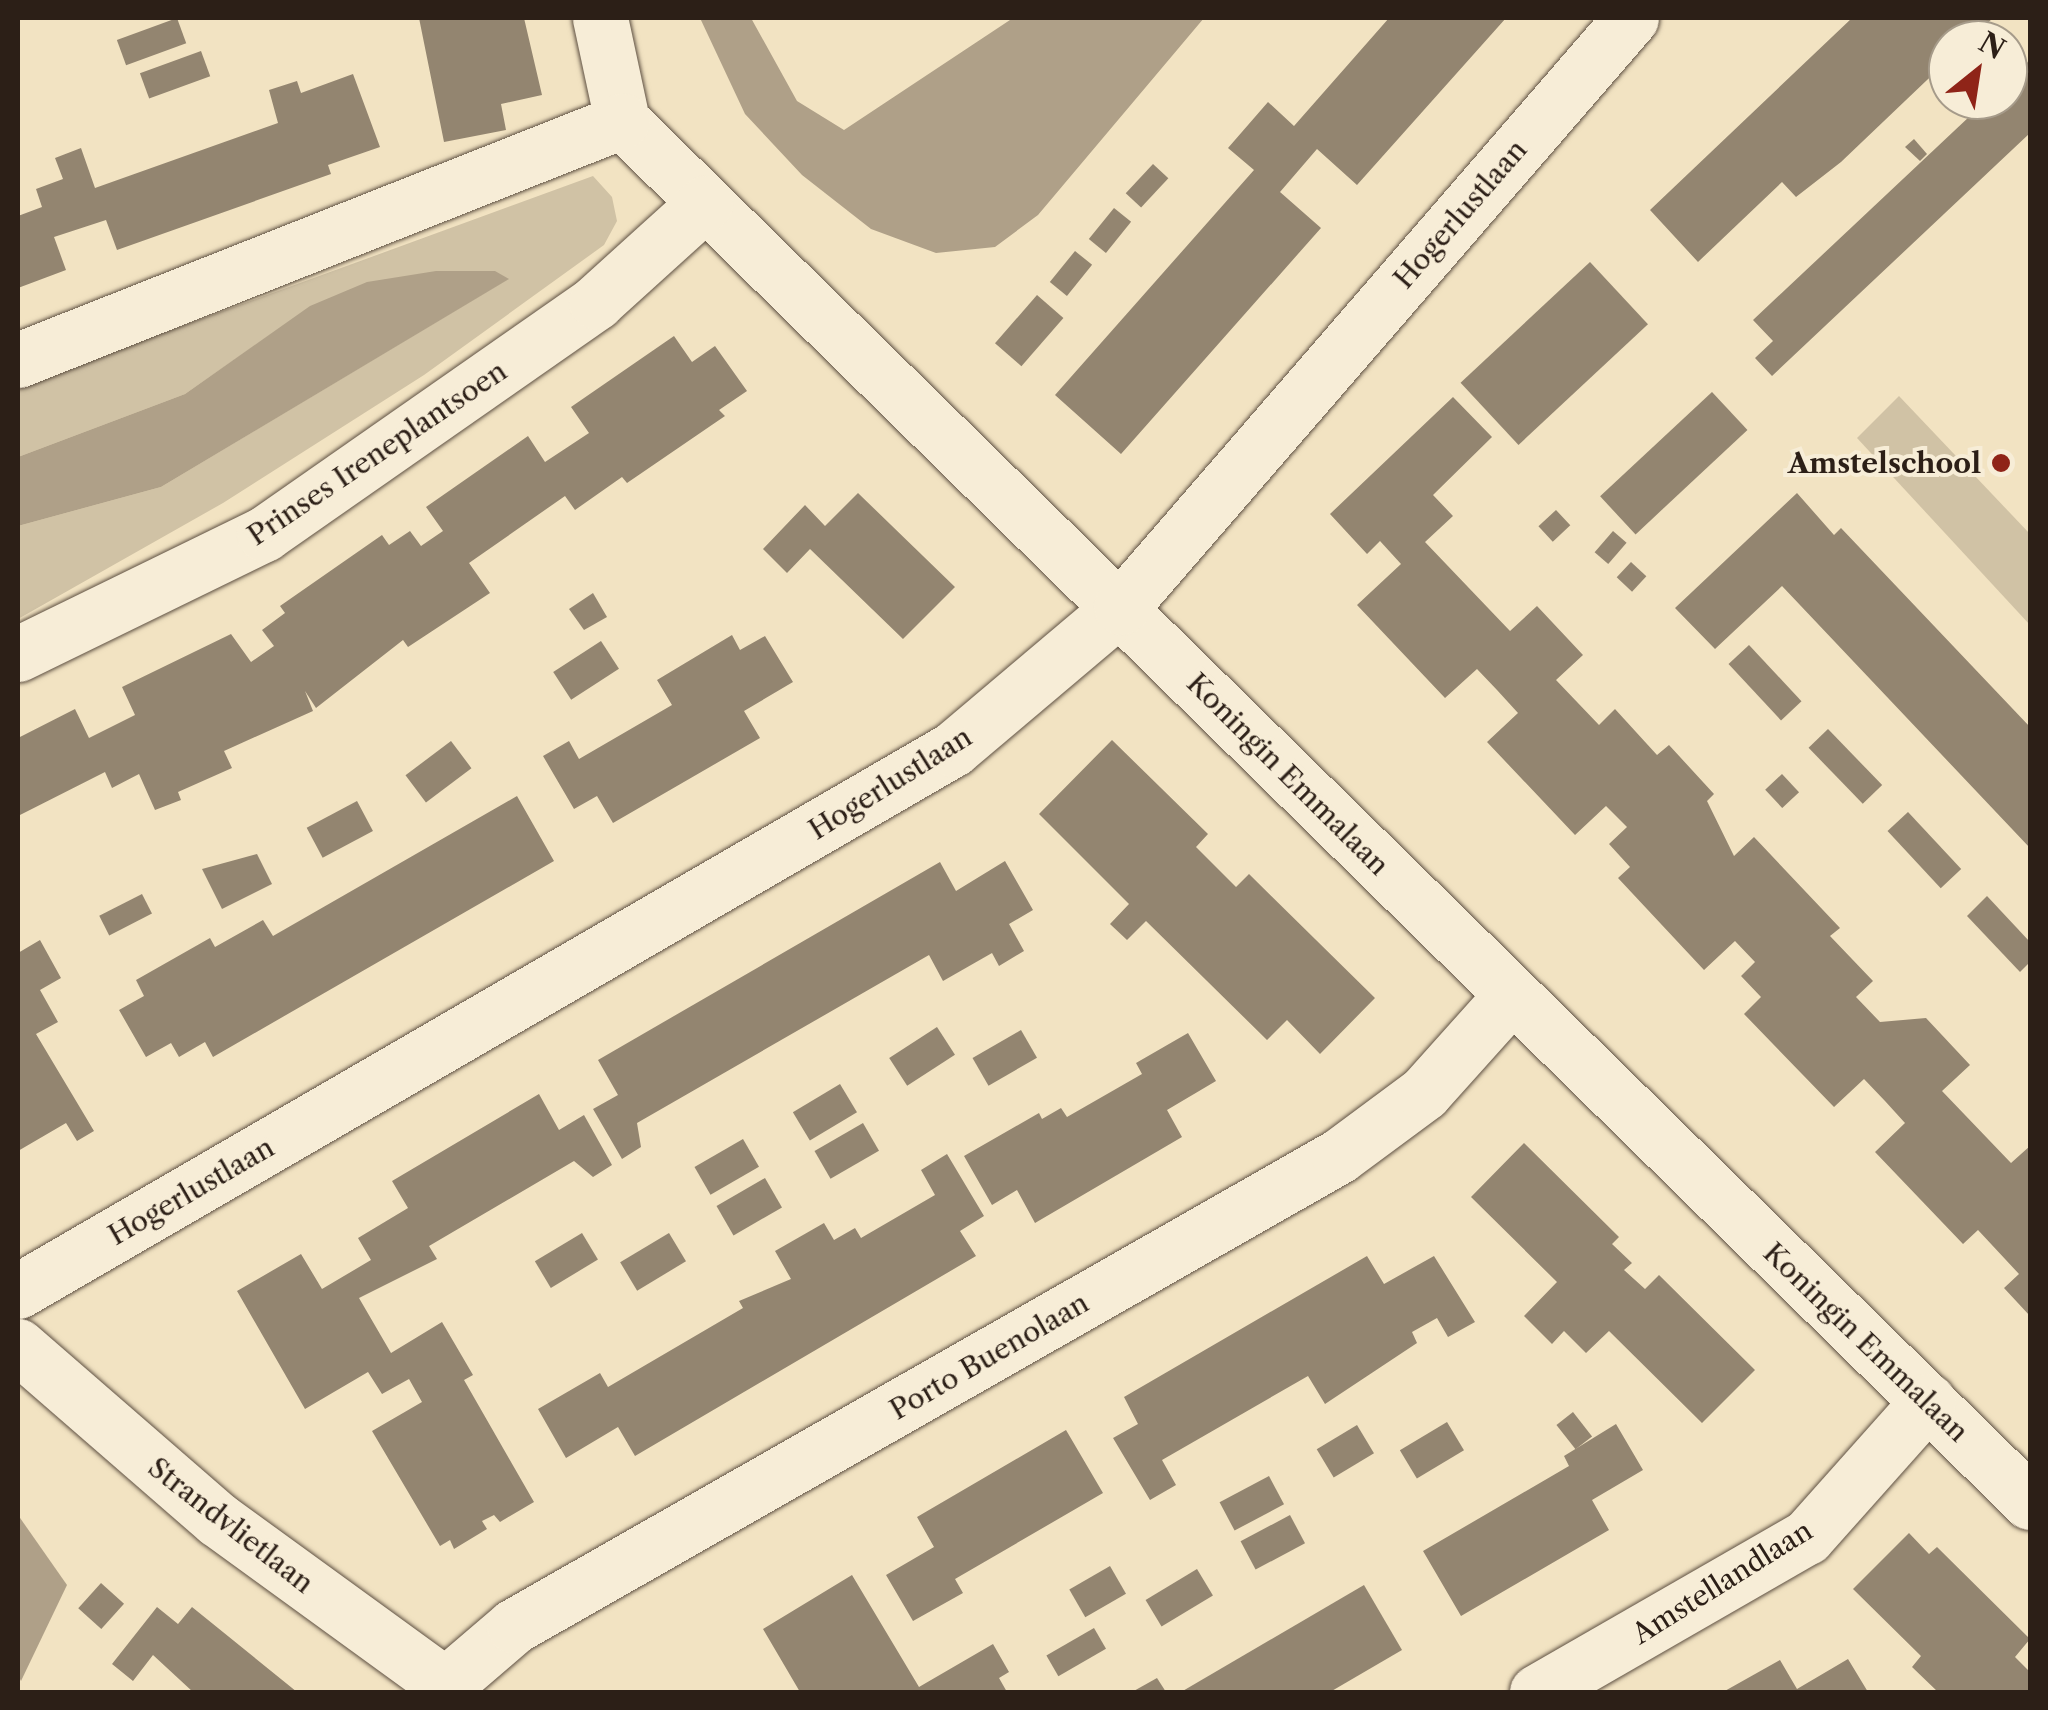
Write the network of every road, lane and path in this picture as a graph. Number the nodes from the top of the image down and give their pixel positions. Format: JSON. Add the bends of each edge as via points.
{"nodes":[{"id":1,"x":600,"y":18,"type":"edge"},
{"id":2,"x":1631,"y":18,"type":"edge"},
{"id":3,"x":622,"y":121,"type":"junction"},
{"id":4,"x":705,"y":202,"type":"junction"},
{"id":5,"x":18,"y":360,"type":"edge"},
{"id":6,"x":1121,"y":607,"type":"junction"},
{"id":7,"x":18,"y":654,"type":"edge"},
{"id":8,"x":1511,"y":996,"type":"junction"},
{"id":9,"x":18,"y":1291,"type":"edge"},
{"id":10,"x":18,"y":1346,"type":"edge"},
{"id":11,"x":1928,"y":1401,"type":"junction"},
{"id":12,"x":2030,"y":1502,"type":"edge"},
{"id":13,"x":449,"y":1690,"type":"edge"},
{"id":14,"x":1536,"y":1692,"type":"edge"}],
"edges":[{"from":1,"to":3,"type":"street"},
{"from":2,"to":6,"type":"street","name":"Hogerlustlaan"},
{"from":3,"to":4,"type":"street","name":"Koningin Emmalaan"},
{"from":3,"to":5,"type":"street"},
{"from":4,"to":6,"type":"street","name":"Koningin Emmalaan"},
{"from":4,"to":7,"type":"street","name":"Prinses Ireneplantsoen","via":[[596,302],[264,534]]},
{"from":6,"to":8,"type":"street","name":"Koningin Emmalaan"},
{"from":6,"to":9,"type":"street","name":"Hogerlustlaan","via":[[954,749]]},
{"from":8,"to":11,"type":"street","name":"Koningin Emmalaan"},
{"from":8,"to":13,"type":"street","name":"Porto Buenolaan","via":[[1424,1094],[1339,1156],[514,1626]]},
{"from":10,"to":13,"type":"street","name":"Strandvlietlaan","via":[[217,1520]]},
{"from":11,"to":12,"type":"street","name":"Koningin Emmalaan"},
{"from":11,"to":14,"type":"street","name":"Amstellandlaan","via":[[1807,1536]]}]}
